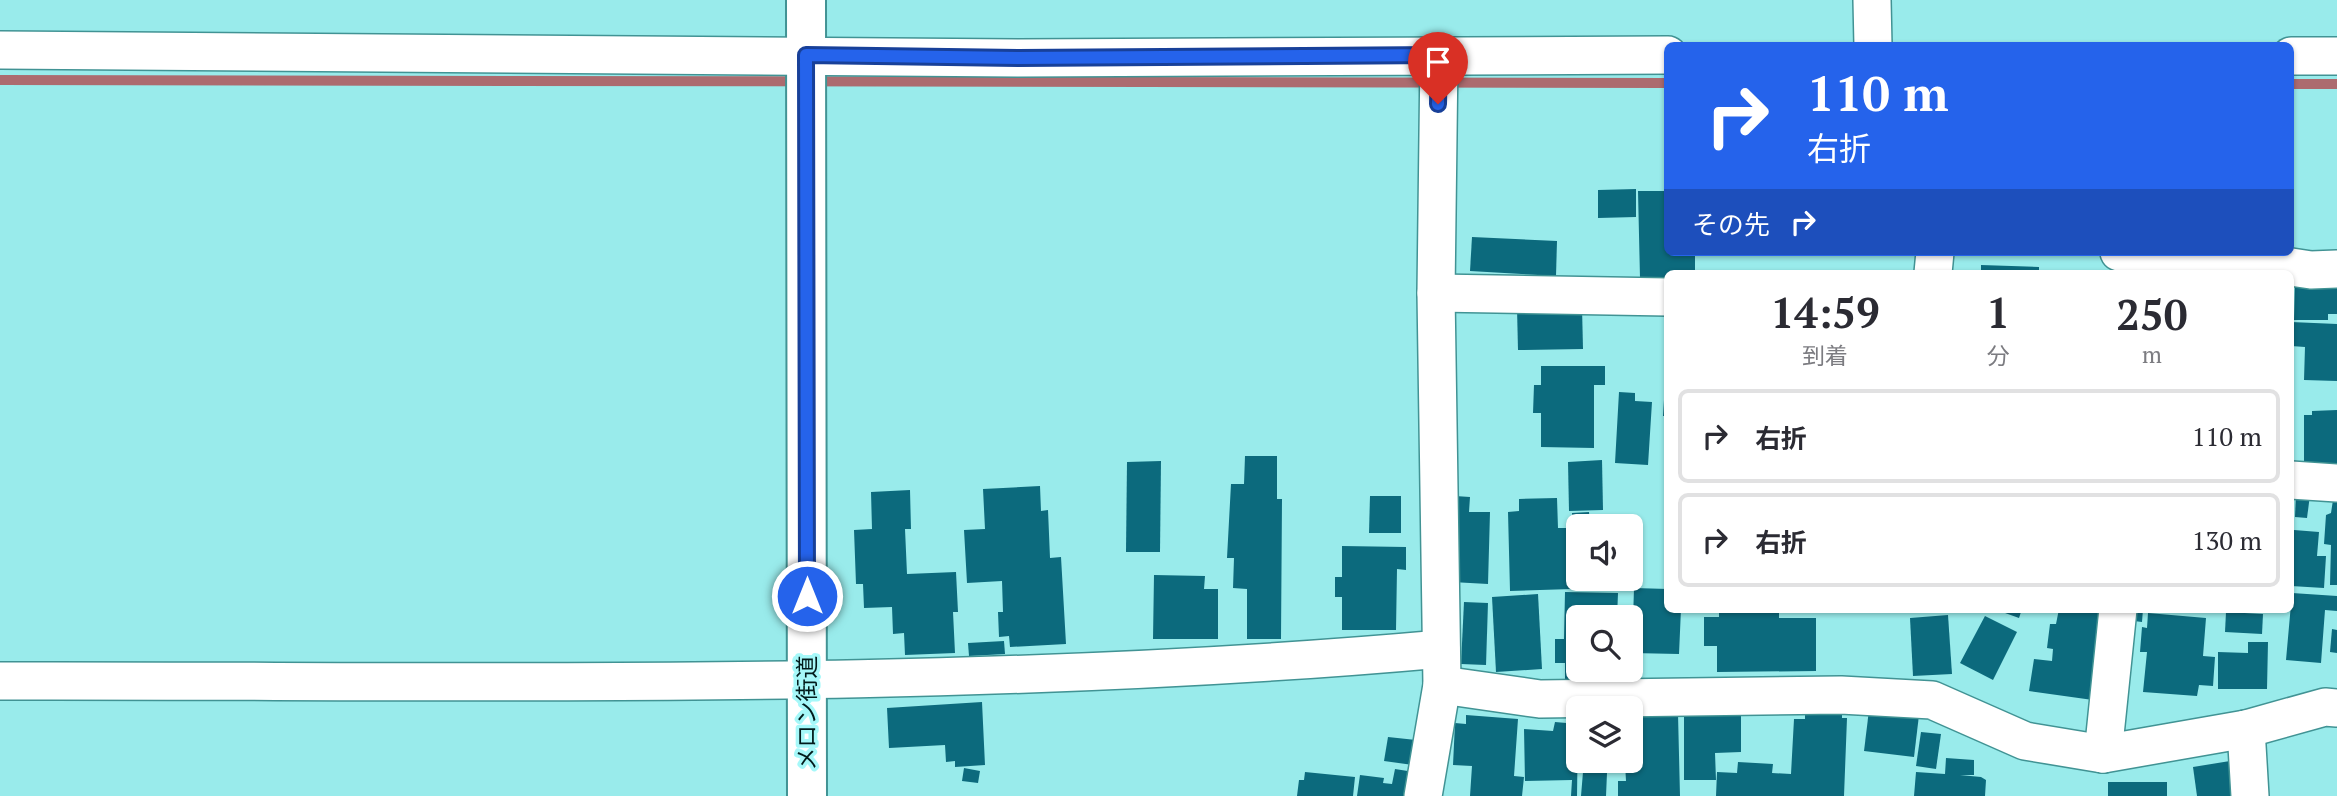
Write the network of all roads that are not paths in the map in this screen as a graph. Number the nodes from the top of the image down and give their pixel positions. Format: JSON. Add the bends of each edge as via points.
{"nodes":[{"id":1,"x":806,"y":0,"type":"edge"},
{"id":2,"x":1872,"y":0,"type":"edge"},
{"id":3,"x":1873,"y":42,"type":"edge"},
{"id":4,"x":0,"y":50,"type":"edge"},
{"id":5,"x":1664,"y":55,"type":"edge"},
{"id":6,"x":2294,"y":56,"type":"edge"},
{"id":7,"x":2337,"y":56,"type":"edge"},
{"id":8,"x":806,"y":75,"type":"junction"},
{"id":9,"x":1439,"y":78,"type":"junction"},
{"id":10,"x":2217,"y":256,"type":"edge"},
{"id":11,"x":2337,"y":270,"type":"edge"},
{"id":12,"x":1436,"y":293,"type":"junction"},
{"id":13,"x":1664,"y":297,"type":"edge"},
{"id":14,"x":2294,"y":480,"type":"edge"},
{"id":15,"x":2337,"y":483,"type":"edge"},
{"id":16,"x":2119,"y":613,"type":"edge"},
{"id":17,"x":1441,"y":649,"type":"junction"},
{"id":18,"x":807,"y":679,"type":"junction"},
{"id":19,"x":0,"y":681,"type":"edge"},
{"id":20,"x":1442,"y":685,"type":"junction"},
{"id":21,"x":2337,"y":708,"type":"edge"},
{"id":22,"x":2246,"y":729,"type":"junction"},
{"id":23,"x":2103,"y":754,"type":"junction"},
{"id":24,"x":807,"y":796,"type":"edge"},
{"id":25,"x":1423,"y":796,"type":"edge"},
{"id":26,"x":2250,"y":796,"type":"edge"}],
"edges":[{"from":1,"to":8,"type":"street","name":"メロン街道"},
{"from":2,"to":3,"type":"street"},
{"from":4,"to":8,"type":"street"},
{"from":5,"to":9,"type":"street"},
{"from":6,"to":7,"type":"street"},
{"from":8,"to":9,"type":"street","via":[[1018,58]]},
{"from":8,"to":18,"type":"street","name":"メロン街道"},
{"from":9,"to":12,"type":"street"},
{"from":10,"to":11,"type":"street"},
{"from":12,"to":13,"type":"street"},
{"from":12,"to":17,"type":"street"},
{"from":14,"to":15,"type":"street"},
{"from":16,"to":23,"type":"street"},
{"from":17,"to":18,"type":"street","via":[[1108,672]]},
{"from":17,"to":20,"type":"street"},
{"from":18,"to":19,"type":"street"},
{"from":18,"to":24,"type":"street","name":"メロン街道"},
{"from":20,"to":23,"type":"street","via":[[1540,699],[1841,695],[1932,699],[2025,741]]},
{"from":20,"to":25,"type":"street"},
{"from":21,"to":22,"type":"street","via":[[2325,707]]},
{"from":22,"to":23,"type":"street"},
{"from":22,"to":26,"type":"street"}]}
